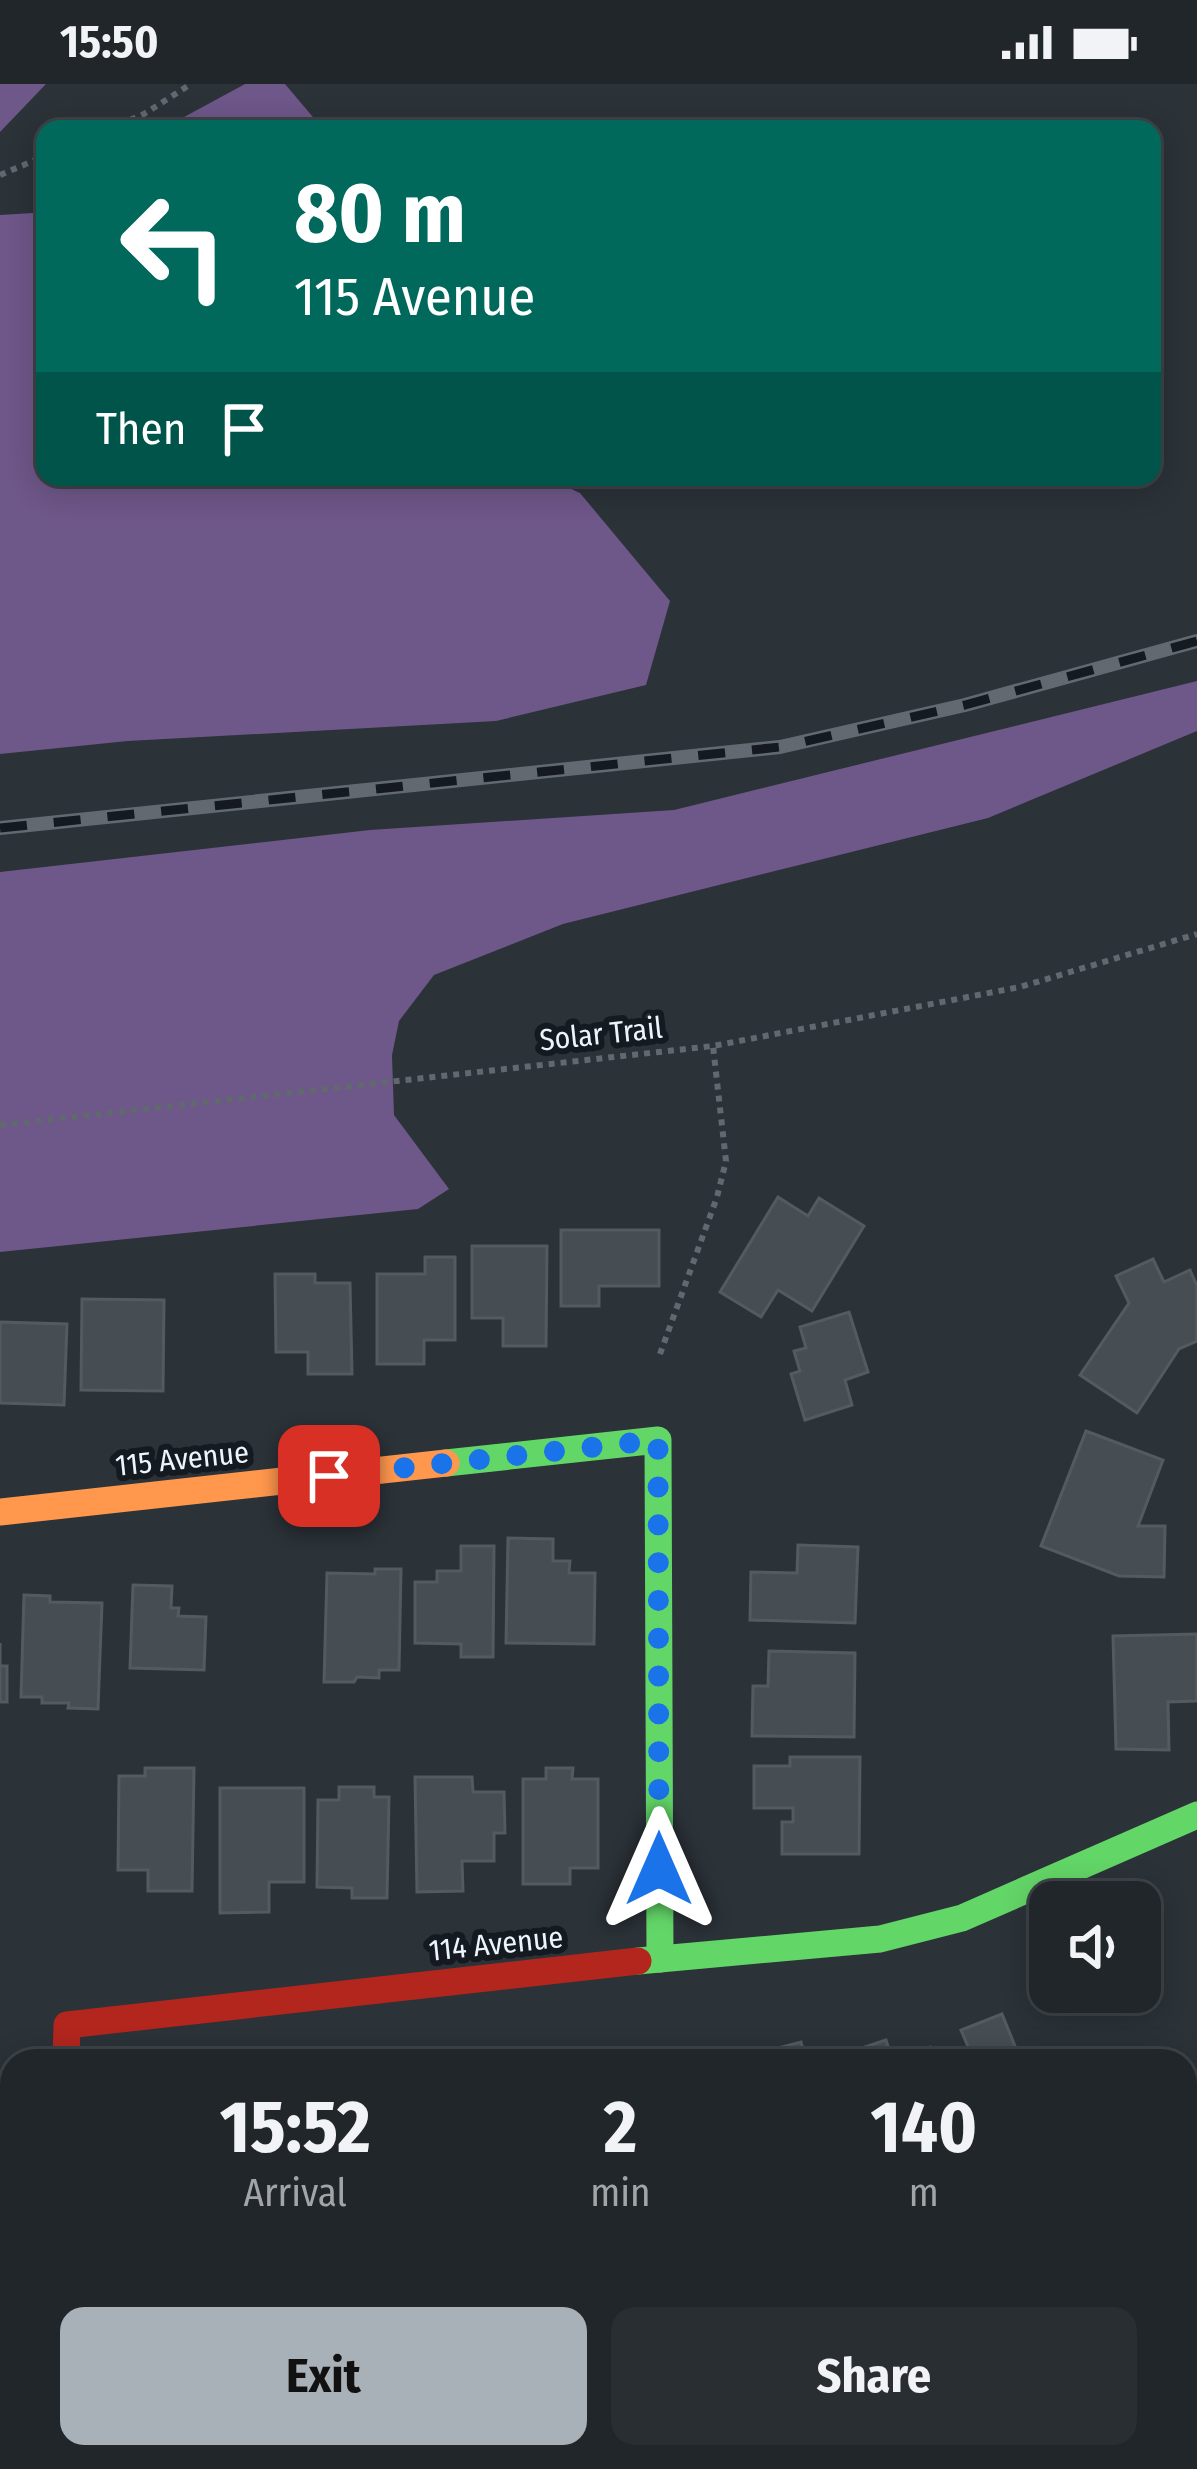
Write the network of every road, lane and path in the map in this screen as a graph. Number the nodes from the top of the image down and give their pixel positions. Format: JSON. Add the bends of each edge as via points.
{"nodes":[{"id":1,"x":191,"y":84,"type":"edge"},
{"id":2,"x":128,"y":120,"type":"edge"},
{"id":3,"x":36,"y":160,"type":"edge"},
{"id":4,"x":0,"y":175,"type":"edge"},
{"id":5,"x":1197,"y":934,"type":"edge"},
{"id":6,"x":713,"y":1046,"type":"junction"},
{"id":7,"x":0,"y":1125,"type":"edge"},
{"id":8,"x":660,"y":1354,"type":"dead end"},
{"id":9,"x":0,"y":1512,"type":"edge"},
{"id":10,"x":1197,"y":1815,"type":"edge"},
{"id":11,"x":660,"y":1959,"type":"junction"},
{"id":12,"x":66,"y":2049,"type":"edge"}],
"edges":[{"from":1,"to":2,"type":"path"},
{"from":3,"to":4,"type":"path"},
{"from":5,"to":6,"type":"path","name":"Solar Trail","via":[[1020,987]]},
{"from":6,"to":7,"type":"path","name":"Solar Trail"},
{"from":6,"to":8,"type":"path","via":[[726,1161]]},
{"from":9,"to":11,"type":"street","name":"115 Avenue","via":[[658,1440]]},
{"from":10,"to":11,"type":"street","name":"114 Avenue","via":[[962,1918],[880,1939]]},
{"from":11,"to":12,"type":"street","name":"114 Avenue","via":[[67,2026]]}]}
